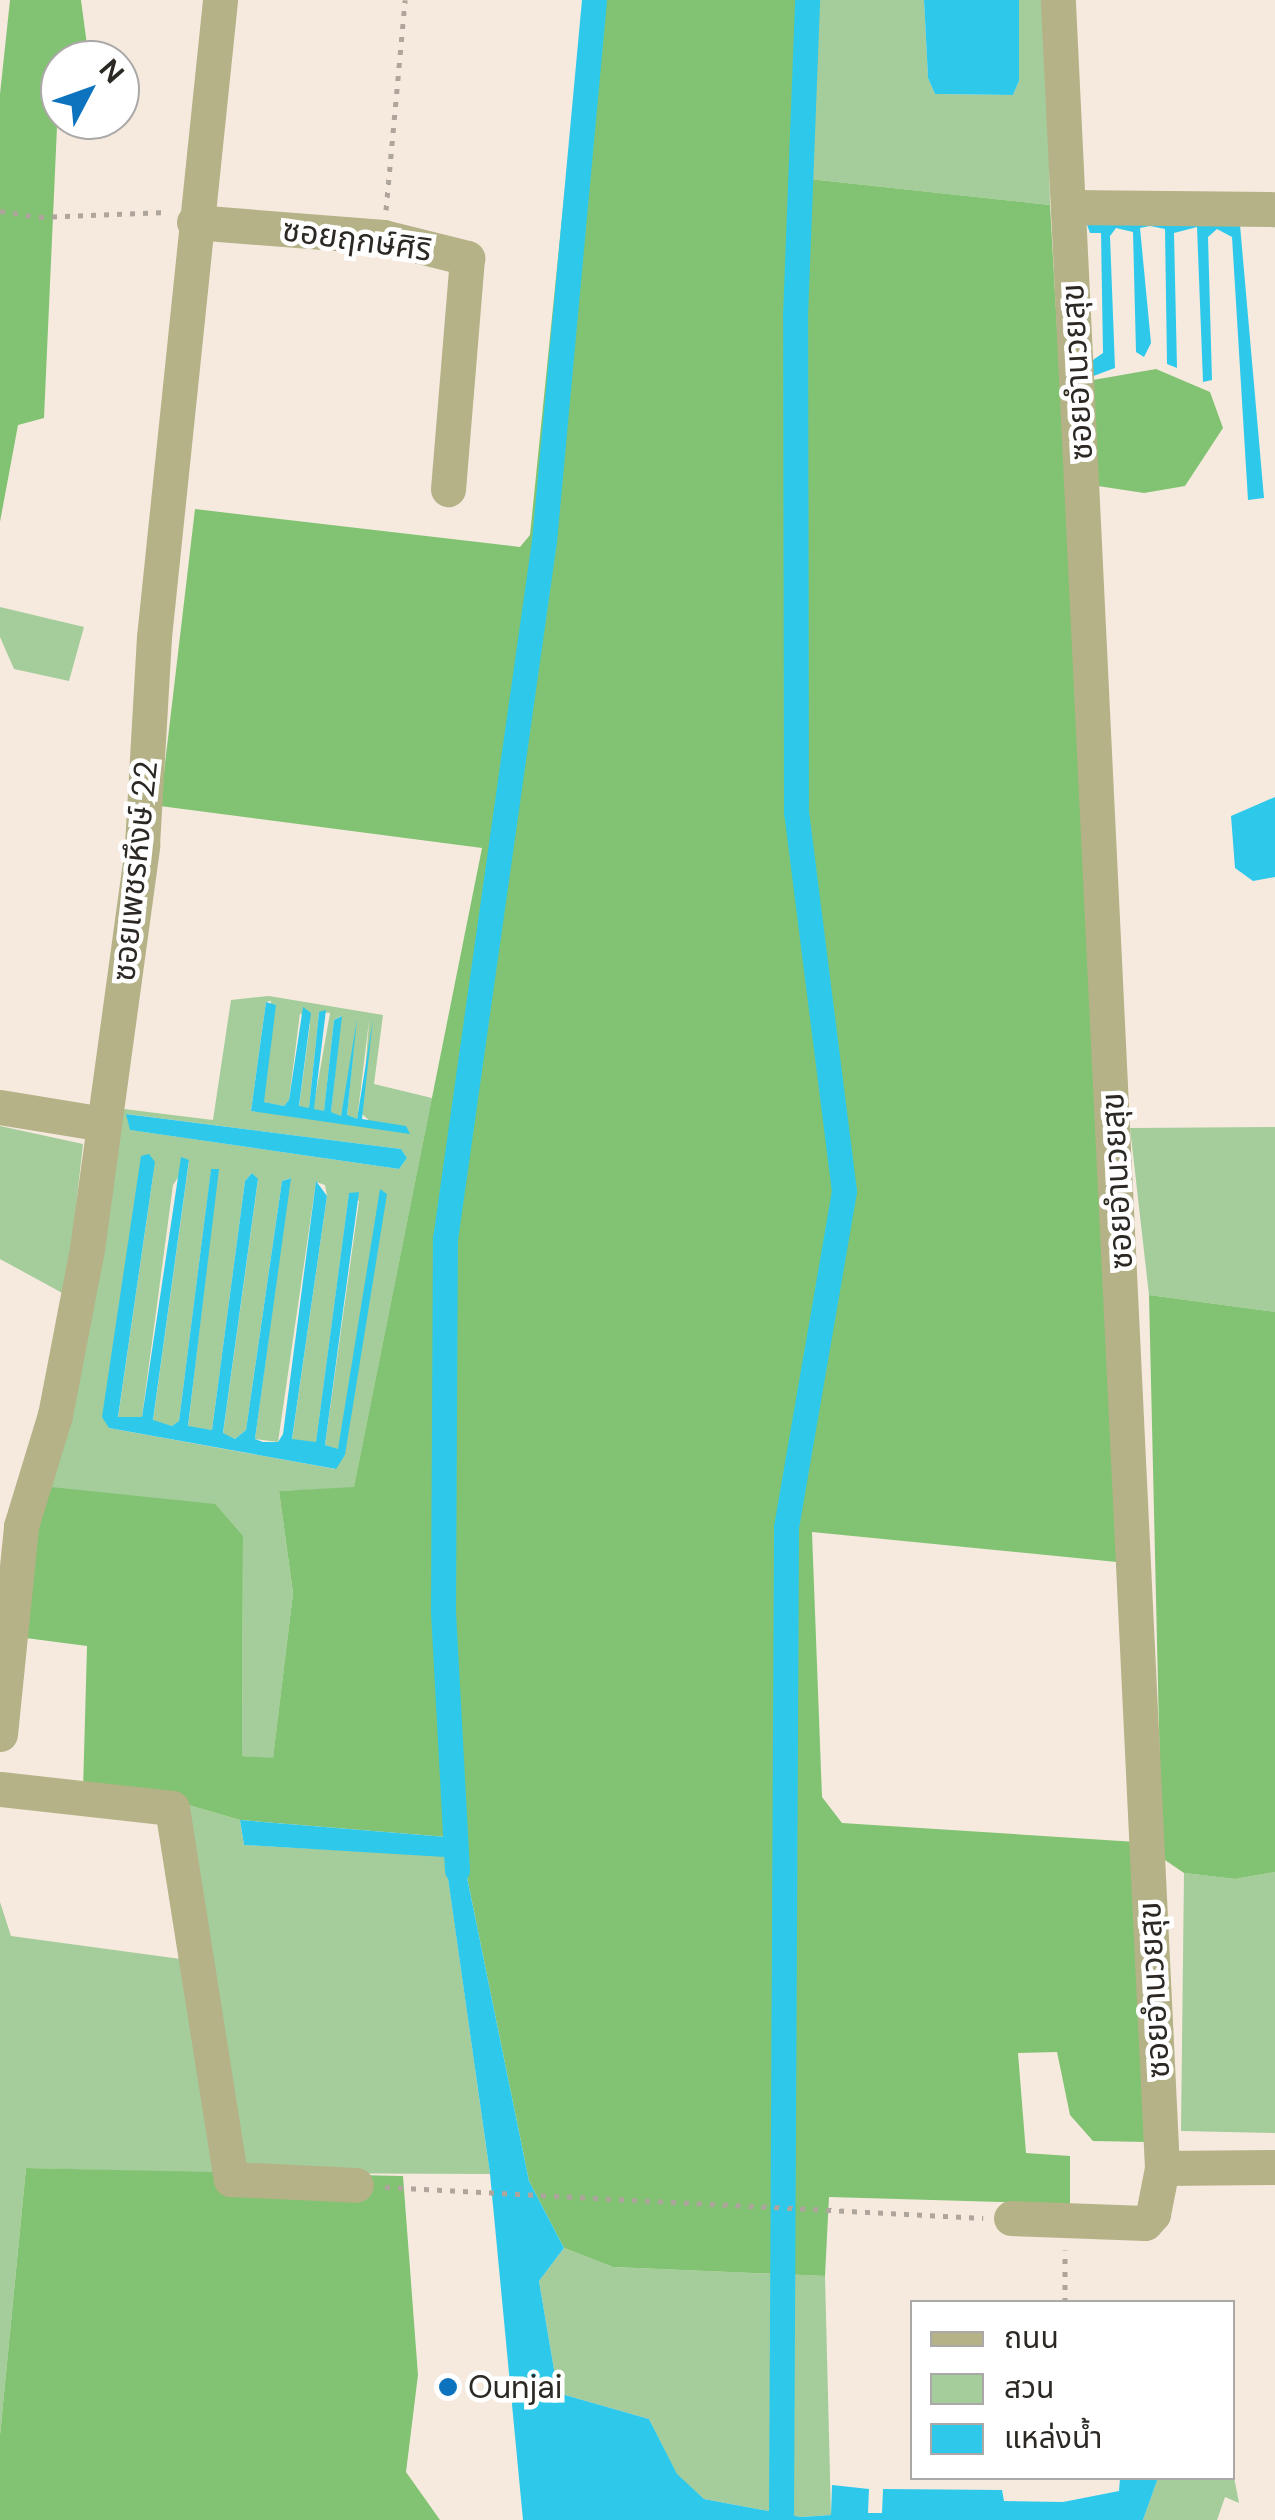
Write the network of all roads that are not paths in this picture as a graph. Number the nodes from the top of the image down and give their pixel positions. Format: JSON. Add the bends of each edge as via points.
{"nodes":[{"id":1,"x":220,"y":0,"type":"edge"},
{"id":2,"x":1058,"y":0,"type":"edge"},
{"id":3,"x":1069,"y":208,"type":"junction"},
{"id":4,"x":1275,"y":209,"type":"edge"},
{"id":5,"x":195,"y":216,"type":"junction"},
{"id":6,"x":448,"y":489,"type":"dead end"},
{"id":7,"x":0,"y":1107,"type":"edge"},
{"id":8,"x":104,"y":1124,"type":"junction"},
{"id":9,"x":0,"y":1734,"type":"edge"},
{"id":10,"x":0,"y":1789,"type":"edge"},
{"id":11,"x":1275,"y":2166,"type":"edge"},
{"id":12,"x":1162,"y":2168,"type":"junction"},
{"id":13,"x":356,"y":2185,"type":"road end"},
{"id":14,"x":1010,"y":2218,"type":"road end"}],
"edges":[{"from":1,"to":5,"type":"street","name":"ซอยเพชรหึงษ์ 22"},
{"from":2,"to":3,"type":"street","name":"ซอยอำนวยสุข"},
{"from":3,"to":4,"type":"street"},
{"from":3,"to":12,"type":"street","name":"ซอยอำนวยสุข"},
{"from":5,"to":6,"type":"street","name":"ซอยฤกษ์ศิริ","via":[[383,238],[467,258]]},
{"from":5,"to":8,"type":"street","name":"ซอยเพชรหึงษ์ 22","via":[[154,637],[142,845]]},
{"from":7,"to":8,"type":"street"},
{"from":8,"to":9,"type":"street","name":"ซอยเพชรหึงษ์ 22","via":[[55,1415],[21,1526]]},
{"from":10,"to":13,"type":"street","via":[[172,1808],[231,2180]]},
{"from":11,"to":12,"type":"street"},
{"from":12,"to":14,"type":"street","name":"ซอยอำนวยสุข","via":[[1153,2214],[1144,2223]]}]}
